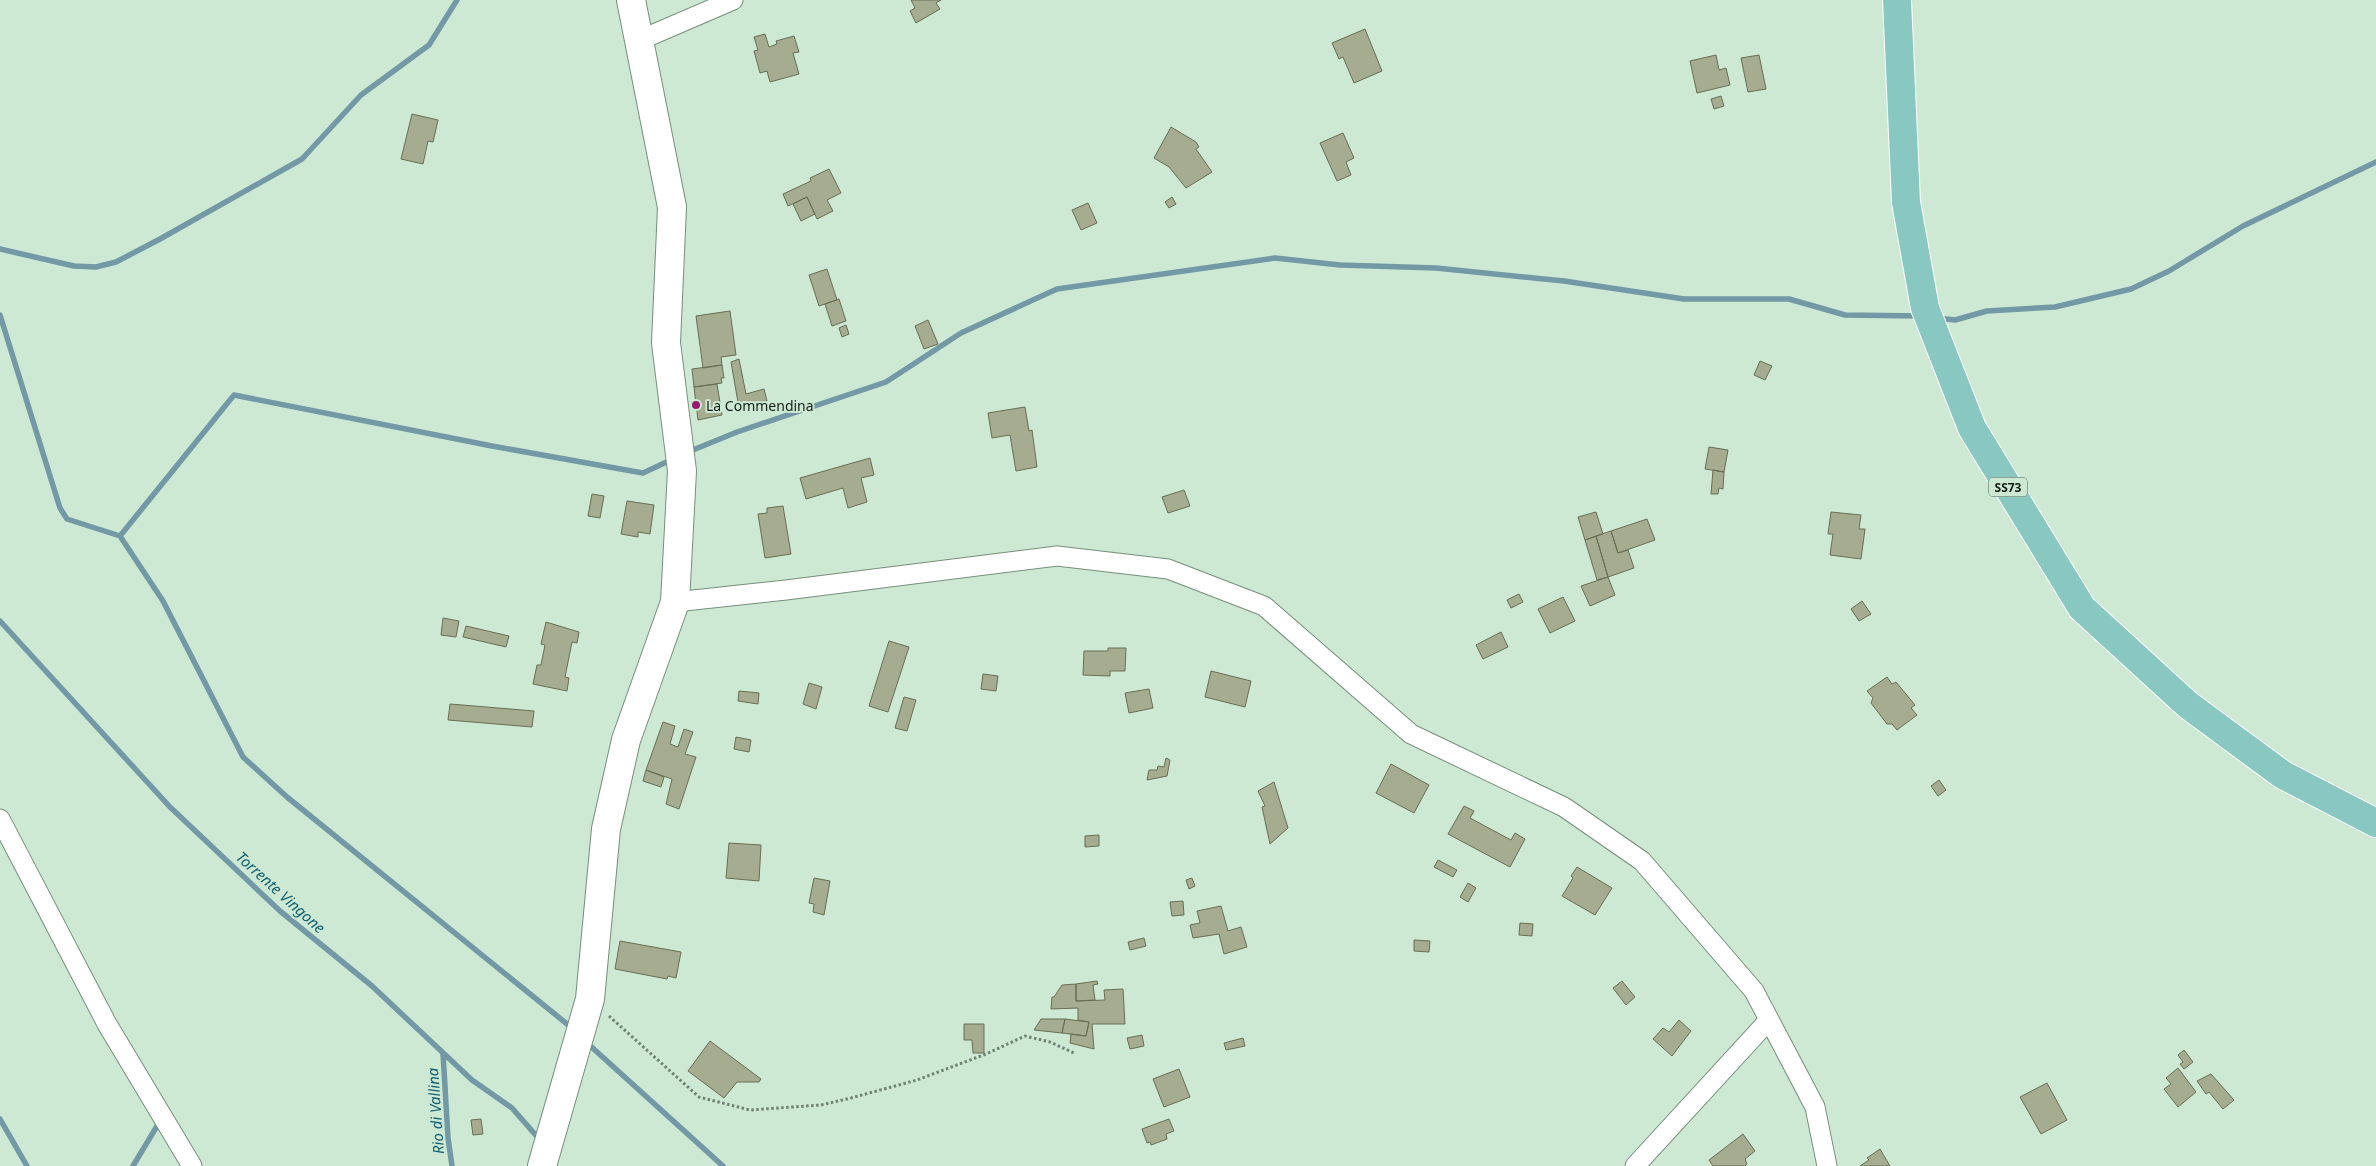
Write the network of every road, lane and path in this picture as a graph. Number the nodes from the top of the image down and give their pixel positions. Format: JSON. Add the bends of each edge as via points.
{"nodes":[{"id":1,"x":631,"y":0,"type":"edge"},
{"id":2,"x":733,"y":0,"type":"edge"},
{"id":3,"x":1896,"y":0,"type":"edge"},
{"id":4,"x":640,"y":40,"type":"junction"},
{"id":5,"x":675,"y":602,"type":"junction"},
{"id":6,"x":0,"y":819,"type":"edge"},
{"id":7,"x":2376,"y":823,"type":"edge"},
{"id":8,"x":590,"y":999,"type":"junction"},
{"id":9,"x":1769,"y":1020,"type":"junction"},
{"id":10,"x":1074,"y":1052,"type":"dead end"},
{"id":11,"x":543,"y":1164,"type":"edge"},
{"id":12,"x":192,"y":1166,"type":"edge"},
{"id":13,"x":1635,"y":1166,"type":"edge"},
{"id":14,"x":1827,"y":1166,"type":"edge"}],
"edges":[{"from":1,"to":4,"type":"street"},
{"from":2,"to":4,"type":"street"},
{"from":3,"to":7,"type":"main road","number":"SS73","via":[[1906,202],[1925,308],[1972,428],[2082,608],[2188,705],[2283,775]]},
{"from":4,"to":5,"type":"street","via":[[672,207],[666,343],[682,471]]},
{"from":5,"to":8,"type":"street","via":[[626,740],[606,829]]},
{"from":5,"to":9,"type":"street","via":[[1057,556],[1168,569],[1256,602],[1410,734],[1564,807],[1642,861],[1754,991]]},
{"from":6,"to":12,"type":"street","via":[[106,1024]]},
{"from":8,"to":10,"type":"path","via":[[699,1097],[750,1110],[813,1106],[852,1098],[917,1080],[1025,1036]]},
{"from":8,"to":11,"type":"street"},
{"from":9,"to":13,"type":"street"},
{"from":9,"to":14,"type":"street","via":[[1815,1107]]}]}
